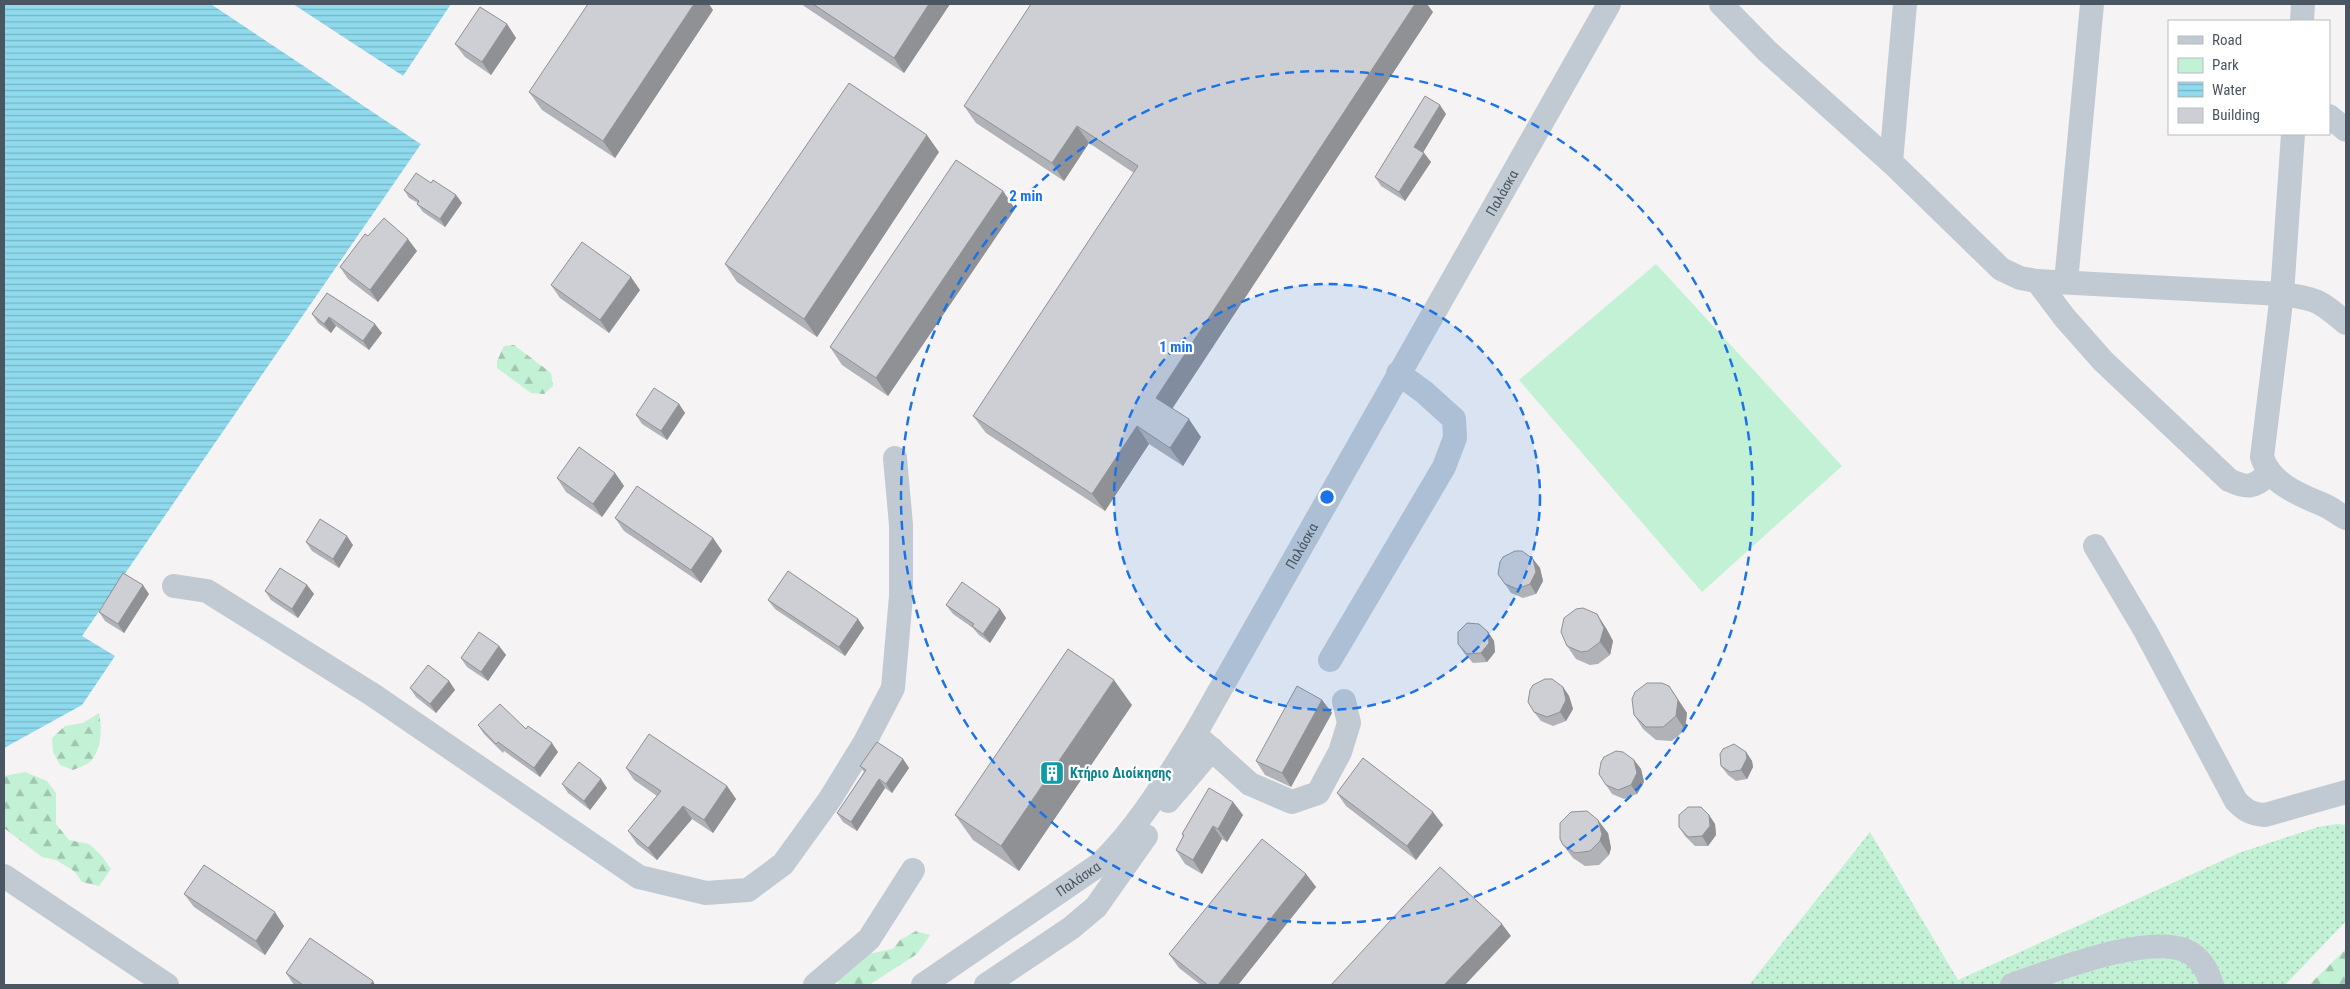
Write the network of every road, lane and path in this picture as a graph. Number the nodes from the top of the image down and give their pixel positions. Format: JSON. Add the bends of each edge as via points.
{"nodes":[{"id":1,"x":1609,"y":4,"type":"edge"},
{"id":2,"x":1721,"y":4,"type":"edge"},
{"id":3,"x":1905,"y":4,"type":"edge"},
{"id":4,"x":2092,"y":4,"type":"edge"},
{"id":5,"x":2303,"y":4,"type":"edge"},
{"id":6,"x":2302,"y":20,"type":"edge"},
{"id":7,"x":2330,"y":117,"type":"edge"},
{"id":8,"x":2346,"y":130,"type":"edge"},
{"id":9,"x":2293,"y":135,"type":"edge"},
{"id":10,"x":1891,"y":162,"type":"junction"},
{"id":11,"x":2037,"y":281,"type":"junction"},
{"id":12,"x":2066,"y":282,"type":"junction"},
{"id":13,"x":2282,"y":294,"type":"junction"},
{"id":14,"x":2346,"y":323,"type":"edge"},
{"id":15,"x":1398,"y":373,"type":"junction"},
{"id":16,"x":895,"y":458,"type":"dead end"},
{"id":17,"x":2270,"y":474,"type":"junction"},
{"id":18,"x":2346,"y":518,"type":"edge"},
{"id":19,"x":2094,"y":546,"type":"dead end"},
{"id":20,"x":174,"y":586,"type":"dead end"},
{"id":21,"x":1330,"y":660,"type":"dead end"},
{"id":22,"x":1344,"y":701,"type":"dead end"},
{"id":23,"x":1204,"y":742,"type":"junction"},
{"id":24,"x":2346,"y":792,"type":"edge"},
{"id":25,"x":913,"y":870,"type":"dead end"},
{"id":26,"x":4,"y":876,"type":"edge"},
{"id":27,"x":167,"y":985,"type":"edge"},
{"id":28,"x":816,"y":985,"type":"edge"},
{"id":29,"x":923,"y":985,"type":"edge"},
{"id":30,"x":986,"y":985,"type":"edge"},
{"id":31,"x":2012,"y":985,"type":"edge"},
{"id":32,"x":2212,"y":985,"type":"edge"}],
"edges":[{"from":1,"to":15,"type":"street","name":"Παλάσκα"},
{"from":2,"to":10,"type":"street"},
{"from":3,"to":10,"type":"street"},
{"from":4,"to":12,"type":"street"},
{"from":5,"to":6,"type":"street"},
{"from":7,"to":8,"type":"street"},
{"from":9,"to":13,"type":"street"},
{"from":10,"to":11,"type":"street","via":[[2000,268],[2020,278]]},
{"from":11,"to":12,"type":"street"},
{"from":11,"to":17,"type":"street","via":[[2103,361],[2229,480],[2244,487],[2254,485]]},
{"from":12,"to":13,"type":"street"},
{"from":13,"to":14,"type":"street","via":[[2312,298]]},
{"from":13,"to":17,"type":"street","via":[[2262,457]]},
{"from":15,"to":21,"type":"street","via":[[1454,420],[1455,438],[1444,467]]},
{"from":15,"to":23,"type":"street","name":"Παλάσκα"},
{"from":16,"to":20,"type":"street","via":[[901,525],[901,596],[893,688],[865,742],[809,828],[783,864],[748,890],[706,893],[639,877],[356,684],[207,591]]},
{"from":17,"to":18,"type":"street","via":[[2304,499],[2327,506]]},
{"from":19,"to":24,"type":"street","via":[[2146,632],[2236,801],[2245,810],[2265,815]]},
{"from":22,"to":23,"type":"street","via":[[1349,723],[1340,752],[1318,794],[1292,802],[1250,784]]},
{"from":23,"to":29,"type":"street","name":"Παλάσκα","via":[[1122,843],[1100,864]]},
{"from":23,"to":30,"type":"street","via":[[1096,907],[1071,928]]},
{"from":25,"to":28,"type":"street","via":[[869,938]]},
{"from":26,"to":27,"type":"street"},
{"from":31,"to":32,"type":"street","via":[[2102,955],[2140,948],[2171,947],[2191,952],[2204,964]]}]}
